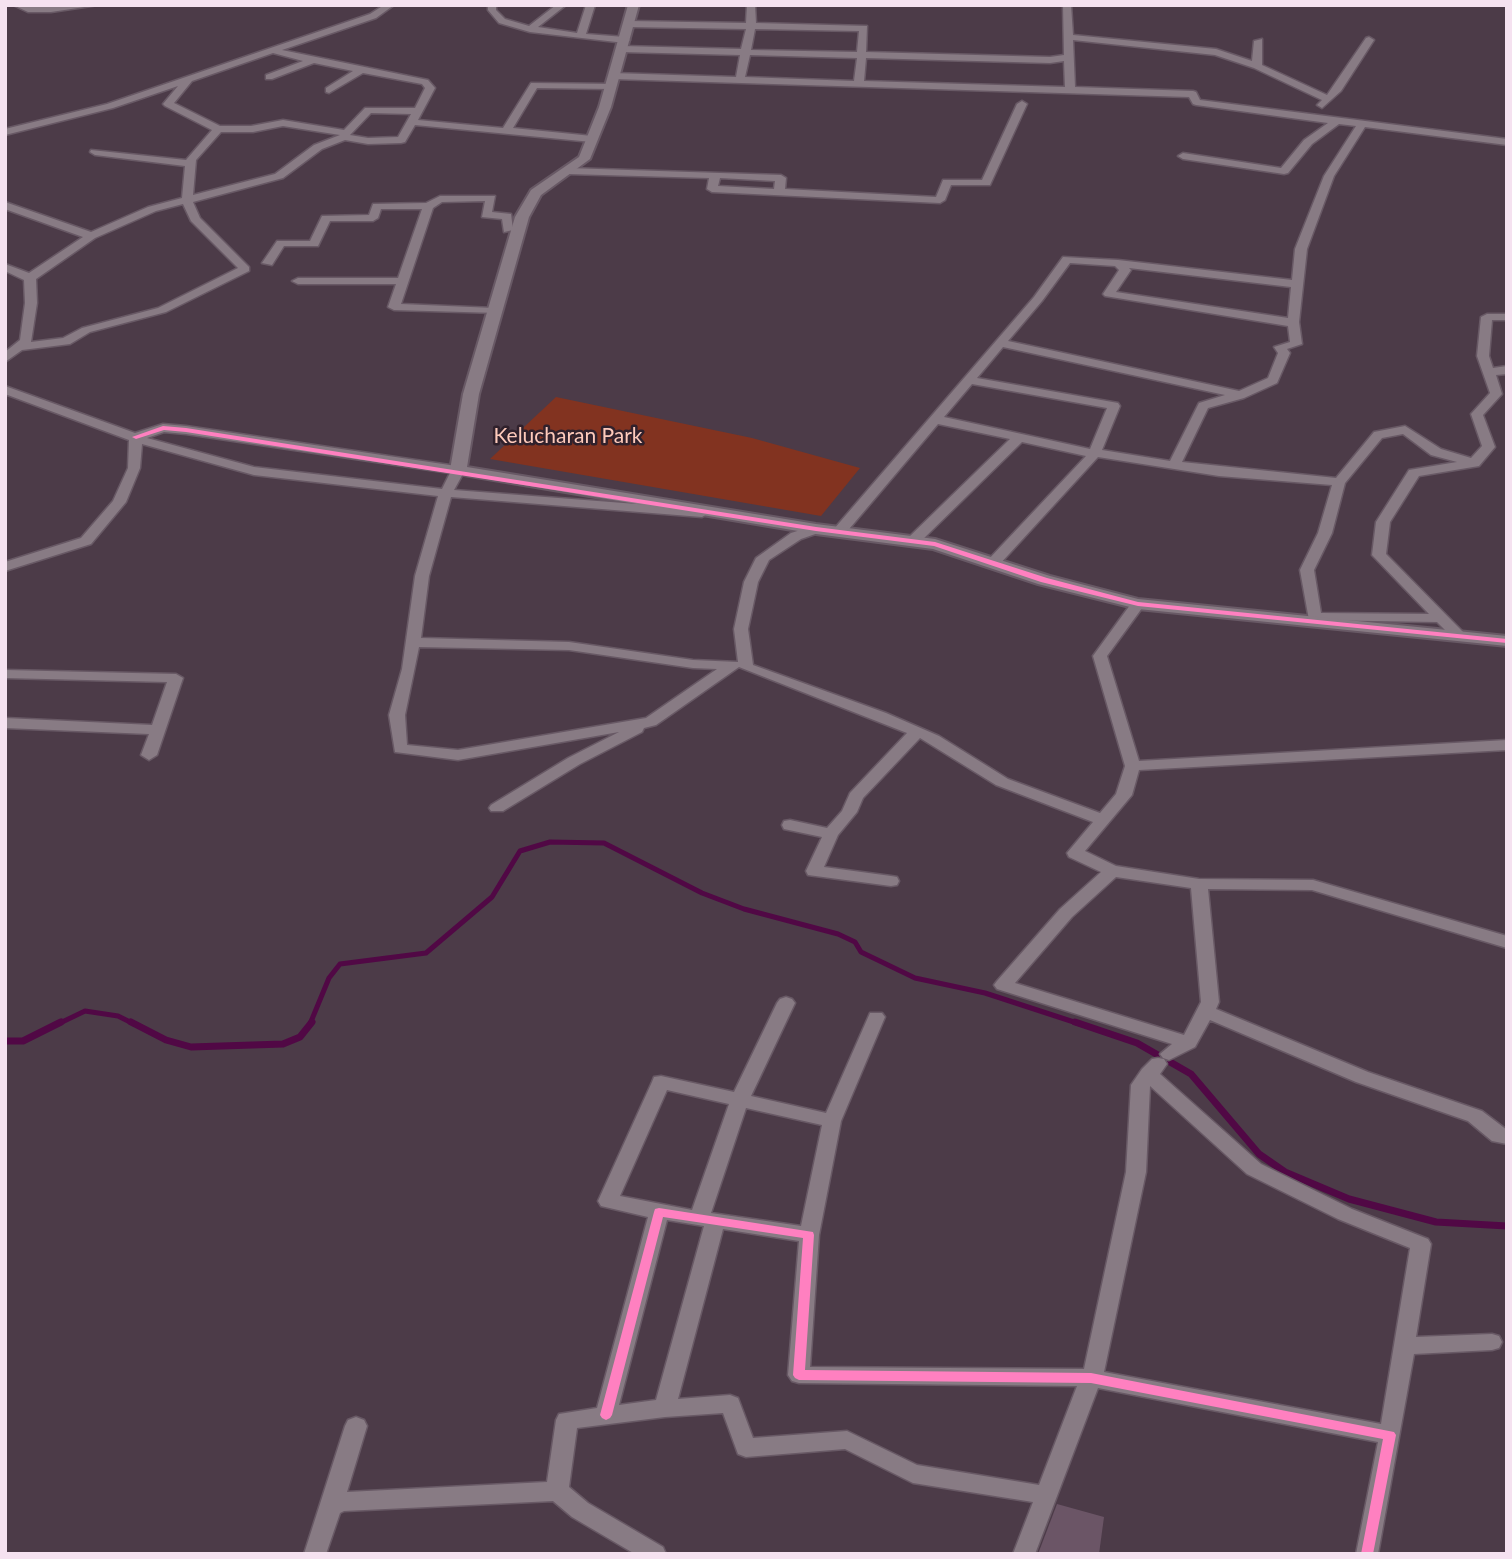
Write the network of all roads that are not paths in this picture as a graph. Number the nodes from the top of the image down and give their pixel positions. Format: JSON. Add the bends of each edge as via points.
{"nodes":[{"id":1,"x":17,"y":5,"type":"edge"},
{"id":2,"x":94,"y":5,"type":"edge"},
{"id":3,"x":390,"y":5,"type":"edge"},
{"id":4,"x":492,"y":5,"type":"edge"},
{"id":5,"x":562,"y":5,"type":"edge"},
{"id":6,"x":591,"y":5,"type":"edge"},
{"id":7,"x":634,"y":5,"type":"edge"},
{"id":8,"x":751,"y":5,"type":"edge"},
{"id":9,"x":1067,"y":5,"type":"edge"},
{"id":10,"x":630,"y":24,"type":"junction"},
{"id":11,"x":751,"y":24,"type":"junction"},
{"id":12,"x":530,"y":29,"type":"junction"},
{"id":13,"x":581,"y":36,"type":"junction"},
{"id":14,"x":1068,"y":37,"type":"junction"},
{"id":15,"x":1259,"y":40,"type":"dead end"},
{"id":16,"x":1369,"y":40,"type":"dead end"},
{"id":17,"x":623,"y":45,"type":"junction"},
{"id":18,"x":275,"y":50,"type":"junction"},
{"id":19,"x":744,"y":52,"type":"junction"},
{"id":20,"x":862,"y":55,"type":"junction"},
{"id":21,"x":1069,"y":57,"type":"junction"},
{"id":22,"x":314,"y":60,"type":"junction"},
{"id":23,"x":1257,"y":66,"type":"junction"},
{"id":24,"x":361,"y":70,"type":"junction"},
{"id":25,"x":974,"y":72,"type":"junction"},
{"id":26,"x":269,"y":77,"type":"dead end"},
{"id":27,"x":189,"y":79,"type":"junction"},
{"id":28,"x":740,"y":80,"type":"junction"},
{"id":29,"x":612,"y":81,"type":"junction"},
{"id":30,"x":859,"y":83,"type":"junction"},
{"id":31,"x":329,"y":90,"type":"dead end"},
{"id":32,"x":1070,"y":90,"type":"junction"},
{"id":33,"x":1328,"y":99,"type":"junction"},
{"id":34,"x":168,"y":104,"type":"junction"},
{"id":35,"x":1022,"y":104,"type":"dead end"},
{"id":36,"x":113,"y":105,"type":"junction"},
{"id":37,"x":418,"y":111,"type":"junction"},
{"id":38,"x":1311,"y":117,"type":"junction"},
{"id":39,"x":1337,"y":121,"type":"junction"},
{"id":40,"x":412,"y":122,"type":"junction"},
{"id":41,"x":1362,"y":124,"type":"junction"},
{"id":42,"x":218,"y":129,"type":"junction"},
{"id":43,"x":506,"y":131,"type":"junction"},
{"id":44,"x":5,"y":132,"type":"edge"},
{"id":45,"x":345,"y":135,"type":"junction"},
{"id":46,"x":592,"y":139,"type":"junction"},
{"id":47,"x":1507,"y":142,"type":"edge"},
{"id":48,"x":95,"y":152,"type":"dead end"},
{"id":49,"x":1182,"y":156,"type":"dead end"},
{"id":50,"x":191,"y":164,"type":"junction"},
{"id":51,"x":568,"y":171,"type":"junction"},
{"id":52,"x":187,"y":200,"type":"junction"},
{"id":53,"x":5,"y":205,"type":"edge"},
{"id":54,"x":428,"y":206,"type":"junction"},
{"id":55,"x":508,"y":230,"type":"dead end"},
{"id":56,"x":91,"y":236,"type":"junction"},
{"id":57,"x":268,"y":263,"type":"dead end"},
{"id":58,"x":1118,"y":263,"type":"junction"},
{"id":59,"x":5,"y":267,"type":"edge"},
{"id":60,"x":30,"y":278,"type":"junction"},
{"id":61,"x":298,"y":281,"type":"dead end"},
{"id":62,"x":402,"y":281,"type":"junction"},
{"id":63,"x":1297,"y":284,"type":"junction"},
{"id":64,"x":494,"y":311,"type":"junction"},
{"id":65,"x":1507,"y":317,"type":"edge"},
{"id":66,"x":1293,"y":322,"type":"junction"},
{"id":67,"x":999,"y":343,"type":"junction"},
{"id":68,"x":18,"y":347,"type":"junction"},
{"id":69,"x":5,"y":358,"type":"edge"},
{"id":70,"x":1507,"y":370,"type":"edge"},
{"id":71,"x":1489,"y":372,"type":"junction"},
{"id":72,"x":967,"y":380,"type":"junction"},
{"id":73,"x":5,"y":390,"type":"edge"},
{"id":74,"x":1240,"y":395,"type":"junction"},
{"id":75,"x":934,"y":419,"type":"junction"},
{"id":76,"x":136,"y":438,"type":"junction"},
{"id":77,"x":1019,"y":438,"type":"junction"},
{"id":78,"x":1095,"y":453,"type":"junction"},
{"id":79,"x":1474,"y":463,"type":"junction"},
{"id":80,"x":1174,"y":465,"type":"junction"},
{"id":81,"x":458,"y":470,"type":"junction"},
{"id":82,"x":1339,"y":482,"type":"junction"},
{"id":83,"x":446,"y":493,"type":"junction"},
{"id":84,"x":732,"y":516,"type":"junction"},
{"id":85,"x":816,"y":529,"type":"junction"},
{"id":86,"x":839,"y":532,"type":"junction"},
{"id":87,"x":913,"y":541,"type":"junction"},
{"id":88,"x":993,"y":563,"type":"junction"},
{"id":89,"x":5,"y":567,"type":"edge"},
{"id":90,"x":1138,"y":604,"type":"junction"},
{"id":91,"x":1441,"y":618,"type":"junction"},
{"id":92,"x":1458,"y":635,"type":"junction"},
{"id":93,"x":1507,"y":641,"type":"edge"},
{"id":94,"x":412,"y":642,"type":"junction"},
{"id":95,"x":739,"y":666,"type":"junction"},
{"id":96,"x":5,"y":674,"type":"edge"},
{"id":97,"x":651,"y":722,"type":"junction"},
{"id":98,"x":5,"y":723,"type":"edge"},
{"id":99,"x":156,"y":730,"type":"junction"},
{"id":100,"x":916,"y":732,"type":"junction"},
{"id":101,"x":1507,"y":745,"type":"edge"},
{"id":102,"x":149,"y":755,"type":"dead end"},
{"id":103,"x":1133,"y":766,"type":"junction"},
{"id":104,"x":497,"y":808,"type":"dead end"},
{"id":105,"x":1103,"y":820,"type":"junction"},
{"id":106,"x":790,"y":825,"type":"dead end"},
{"id":107,"x":831,"y":834,"type":"junction"},
{"id":108,"x":1112,"y":871,"type":"junction"},
{"id":109,"x":891,"y":881,"type":"dead end"},
{"id":110,"x":1199,"y":884,"type":"junction"},
{"id":111,"x":1507,"y":942,"type":"edge"},
{"id":112,"x":786,"y":1003,"type":"dead end"},
{"id":113,"x":1205,"y":1011,"type":"junction"},
{"id":114,"x":876,"y":1017,"type":"dead end"},
{"id":115,"x":1189,"y":1043,"type":"junction"},
{"id":116,"x":1158,"y":1064,"type":"junction"},
{"id":117,"x":739,"y":1102,"type":"junction"},
{"id":118,"x":832,"y":1121,"type":"junction"},
{"id":119,"x":1507,"y":1137,"type":"edge"},
{"id":120,"x":659,"y":1212,"type":"junction"},
{"id":121,"x":707,"y":1220,"type":"junction"},
{"id":122,"x":809,"y":1235,"type":"junction"},
{"id":123,"x":1492,"y":1342,"type":"dead end"},
{"id":124,"x":1405,"y":1346,"type":"junction"},
{"id":125,"x":1091,"y":1378,"type":"junction"},
{"id":126,"x":665,"y":1408,"type":"junction"},
{"id":127,"x":607,"y":1415,"type":"junction"},
{"id":128,"x":356,"y":1426,"type":"dead end"},
{"id":129,"x":1391,"y":1436,"type":"junction"},
{"id":130,"x":557,"y":1491,"type":"junction"},
{"id":131,"x":1046,"y":1495,"type":"junction"},
{"id":132,"x":331,"y":1507,"type":"junction"},
{"id":133,"x":316,"y":1554,"type":"edge"},
{"id":134,"x":655,"y":1554,"type":"edge"},
{"id":135,"x":1024,"y":1554,"type":"edge"},
{"id":136,"x":1367,"y":1554,"type":"edge"}],
"edges":[{"from":1,"to":2,"type":"street","via":[[51,9]]},
{"from":3,"to":18,"type":"street","via":[[373,16]]},
{"from":4,"to":12,"type":"street","via":[[502,21]]},
{"from":5,"to":12,"type":"street"},
{"from":6,"to":13,"type":"street"},
{"from":7,"to":10,"type":"street"},
{"from":8,"to":11,"type":"street"},
{"from":9,"to":14,"type":"street"},
{"from":10,"to":11,"type":"street"},
{"from":10,"to":17,"type":"street"},
{"from":11,"to":19,"type":"street"},
{"from":11,"to":20,"type":"street","via":[[864,28]]},
{"from":12,"to":13,"type":"street"},
{"from":13,"to":17,"type":"street"},
{"from":14,"to":21,"type":"street"},
{"from":14,"to":23,"type":"street","via":[[1216,52]]},
{"from":15,"to":23,"type":"street"},
{"from":16,"to":33,"type":"street"},
{"from":17,"to":19,"type":"street"},
{"from":17,"to":29,"type":"street"},
{"from":18,"to":22,"type":"street"},
{"from":18,"to":27,"type":"street"},
{"from":19,"to":20,"type":"street"},
{"from":19,"to":28,"type":"street"},
{"from":20,"to":25,"type":"street"},
{"from":20,"to":30,"type":"street"},
{"from":21,"to":25,"type":"street"},
{"from":21,"to":32,"type":"street"},
{"from":22,"to":24,"type":"street"},
{"from":22,"to":26,"type":"street"},
{"from":23,"to":33,"type":"street"},
{"from":24,"to":31,"type":"street"},
{"from":24,"to":37,"type":"street","via":[[425,82],[430,88]]},
{"from":25,"to":30,"type":"street"},
{"from":25,"to":32,"type":"street"},
{"from":27,"to":34,"type":"street"},
{"from":27,"to":36,"type":"street"},
{"from":28,"to":29,"type":"street"},
{"from":28,"to":30,"type":"street"},
{"from":29,"to":43,"type":"street","via":[[534,85]]},
{"from":29,"to":46,"type":"street"},
{"from":32,"to":38,"type":"street","via":[[1193,94],[1196,102]]},
{"from":33,"to":38,"type":"street"},
{"from":34,"to":36,"type":"street"},
{"from":34,"to":42,"type":"street"},
{"from":35,"to":51,"type":"street","via":[[986,183],[947,182],[940,200],[712,189],[715,175]]},
{"from":36,"to":44,"type":"street"},
{"from":37,"to":40,"type":"street"},
{"from":37,"to":45,"type":"street","via":[[368,110]]},
{"from":38,"to":39,"type":"street"},
{"from":39,"to":41,"type":"street"},
{"from":39,"to":49,"type":"street","via":[[1308,142],[1284,171]]},
{"from":40,"to":43,"type":"street"},
{"from":40,"to":45,"type":"street","via":[[401,140],[368,141]]},
{"from":41,"to":47,"type":"street"},
{"from":41,"to":63,"type":"street","via":[[1325,188],[1301,248]]},
{"from":42,"to":45,"type":"street","via":[[284,123]]},
{"from":42,"to":50,"type":"street"},
{"from":43,"to":46,"type":"street"},
{"from":45,"to":52,"type":"street","via":[[317,147],[279,176]]},
{"from":46,"to":51,"type":"street","via":[[584,159]]},
{"from":48,"to":50,"type":"street"},
{"from":50,"to":52,"type":"street"},
{"from":51,"to":64,"type":"street","via":[[528,202]]},
{"from":52,"to":56,"type":"street","via":[[152,209]]},
{"from":52,"to":68,"type":"street","via":[[195,219],[245,269],[162,310],[86,330],[66,341]]},
{"from":53,"to":56,"type":"street"},
{"from":54,"to":55,"type":"street","via":[[440,199],[491,198],[486,215],[507,216]]},
{"from":54,"to":57,"type":"street","via":[[377,206],[373,218],[326,218],[314,244],[281,243]]},
{"from":54,"to":62,"type":"street"},
{"from":56,"to":60,"type":"street"},
{"from":58,"to":63,"type":"street"},
{"from":58,"to":66,"type":"street","via":[[1125,270],[1109,294]]},
{"from":58,"to":67,"type":"street","via":[[1067,259]]},
{"from":59,"to":60,"type":"street"},
{"from":60,"to":68,"type":"street","via":[[26,341]]},
{"from":61,"to":62,"type":"street"},
{"from":62,"to":64,"type":"street","via":[[394,307]]},
{"from":63,"to":66,"type":"street"},
{"from":64,"to":81,"type":"street","via":[[471,394]]},
{"from":65,"to":71,"type":"street","via":[[1487,317],[1483,356]]},
{"from":66,"to":74,"type":"street","via":[[1296,344],[1280,347],[1284,353],[1273,380]]},
{"from":67,"to":72,"type":"street"},
{"from":67,"to":74,"type":"street"},
{"from":68,"to":69,"type":"street"},
{"from":70,"to":71,"type":"street"},
{"from":71,"to":79,"type":"street","via":[[1496,394],[1477,414],[1489,447]]},
{"from":72,"to":75,"type":"street"},
{"from":72,"to":78,"type":"street","via":[[1114,405]]},
{"from":73,"to":76,"type":"street"},
{"from":74,"to":80,"type":"street","via":[[1203,406]]},
{"from":75,"to":77,"type":"street"},
{"from":75,"to":86,"type":"street"},
{"from":76,"to":81,"type":"street","via":[[163,428],[186,430]]},
{"from":76,"to":83,"type":"street","via":[[254,471]]},
{"from":76,"to":89,"type":"street","via":[[134,468],[119,502],[86,541]]},
{"from":77,"to":78,"type":"street"},
{"from":77,"to":87,"type":"street"},
{"from":78,"to":80,"type":"street"},
{"from":78,"to":88,"type":"street"},
{"from":79,"to":82,"type":"street","via":[[1436,452],[1405,430],[1378,435]]},
{"from":79,"to":91,"type":"street","via":[[1414,473],[1383,522],[1378,555]]},
{"from":80,"to":82,"type":"street"},
{"from":81,"to":83,"type":"street"},
{"from":81,"to":84,"type":"street"},
{"from":82,"to":91,"type":"street","via":[[1325,533],[1307,570],[1314,617]]},
{"from":83,"to":84,"type":"street"},
{"from":83,"to":94,"type":"street","via":[[422,576]]},
{"from":84,"to":85,"type":"street"},
{"from":85,"to":86,"type":"street"},
{"from":85,"to":95,"type":"street","via":[[763,558],[751,582]]},
{"from":86,"to":87,"type":"street"},
{"from":87,"to":88,"type":"street"},
{"from":88,"to":90,"type":"street"},
{"from":90,"to":92,"type":"street"},
{"from":90,"to":103,"type":"street","via":[[1100,656]]},
{"from":91,"to":92,"type":"street"},
{"from":92,"to":93,"type":"street"},
{"from":94,"to":95,"type":"street","via":[[569,646]]},
{"from":94,"to":97,"type":"street","via":[[397,715],[400,749],[458,755]]},
{"from":95,"to":97,"type":"street"},
{"from":95,"to":100,"type":"street"},
{"from":96,"to":99,"type":"street","via":[[176,678]]},
{"from":97,"to":104,"type":"street"},
{"from":98,"to":99,"type":"street"},
{"from":99,"to":102,"type":"street"},
{"from":100,"to":105,"type":"street","via":[[1002,782]]},
{"from":100,"to":107,"type":"street","via":[[856,796]]},
{"from":101,"to":103,"type":"street"},
{"from":103,"to":105,"type":"street","via":[[1124,795]]},
{"from":105,"to":108,"type":"street","via":[[1075,853]]},
{"from":106,"to":107,"type":"street"},
{"from":107,"to":109,"type":"street","via":[[814,871]]},
{"from":108,"to":110,"type":"street"},
{"from":108,"to":115,"type":"street","via":[[1066,913],[1003,985]]},
{"from":110,"to":111,"type":"street","via":[[1313,885]]},
{"from":110,"to":113,"type":"street","via":[[1210,1002]]},
{"from":112,"to":117,"type":"street"},
{"from":113,"to":115,"type":"street"},
{"from":113,"to":119,"type":"street","via":[[1362,1077],[1475,1116],[1499,1136]]},
{"from":114,"to":118,"type":"street"},
{"from":115,"to":116,"type":"street"},
{"from":116,"to":124,"type":"street","via":[[1254,1169],[1345,1214],[1421,1244]]},
{"from":116,"to":125,"type":"street","via":[[1140,1085],[1136,1172]]},
{"from":117,"to":118,"type":"street"},
{"from":117,"to":120,"type":"street","via":[[661,1082],[608,1201]]},
{"from":117,"to":121,"type":"street"},
{"from":118,"to":122,"type":"street"},
{"from":120,"to":121,"type":"street"},
{"from":120,"to":127,"type":"street"},
{"from":121,"to":122,"type":"street"},
{"from":121,"to":126,"type":"street"},
{"from":122,"to":125,"type":"street","via":[[799,1375]]},
{"from":123,"to":124,"type":"street"},
{"from":124,"to":129,"type":"street"},
{"from":125,"to":129,"type":"street"},
{"from":125,"to":131,"type":"street"},
{"from":126,"to":127,"type":"street"},
{"from":126,"to":131,"type":"street","via":[[730,1404],[746,1448],[847,1440],[913,1474]]},
{"from":127,"to":130,"type":"street","via":[[566,1420]]},
{"from":128,"to":132,"type":"street"},
{"from":129,"to":136,"type":"street"},
{"from":130,"to":132,"type":"street","via":[[342,1502]]},
{"from":130,"to":134,"type":"street","via":[[580,1510]]},
{"from":131,"to":135,"type":"street"},
{"from":132,"to":133,"type":"street"}]}
